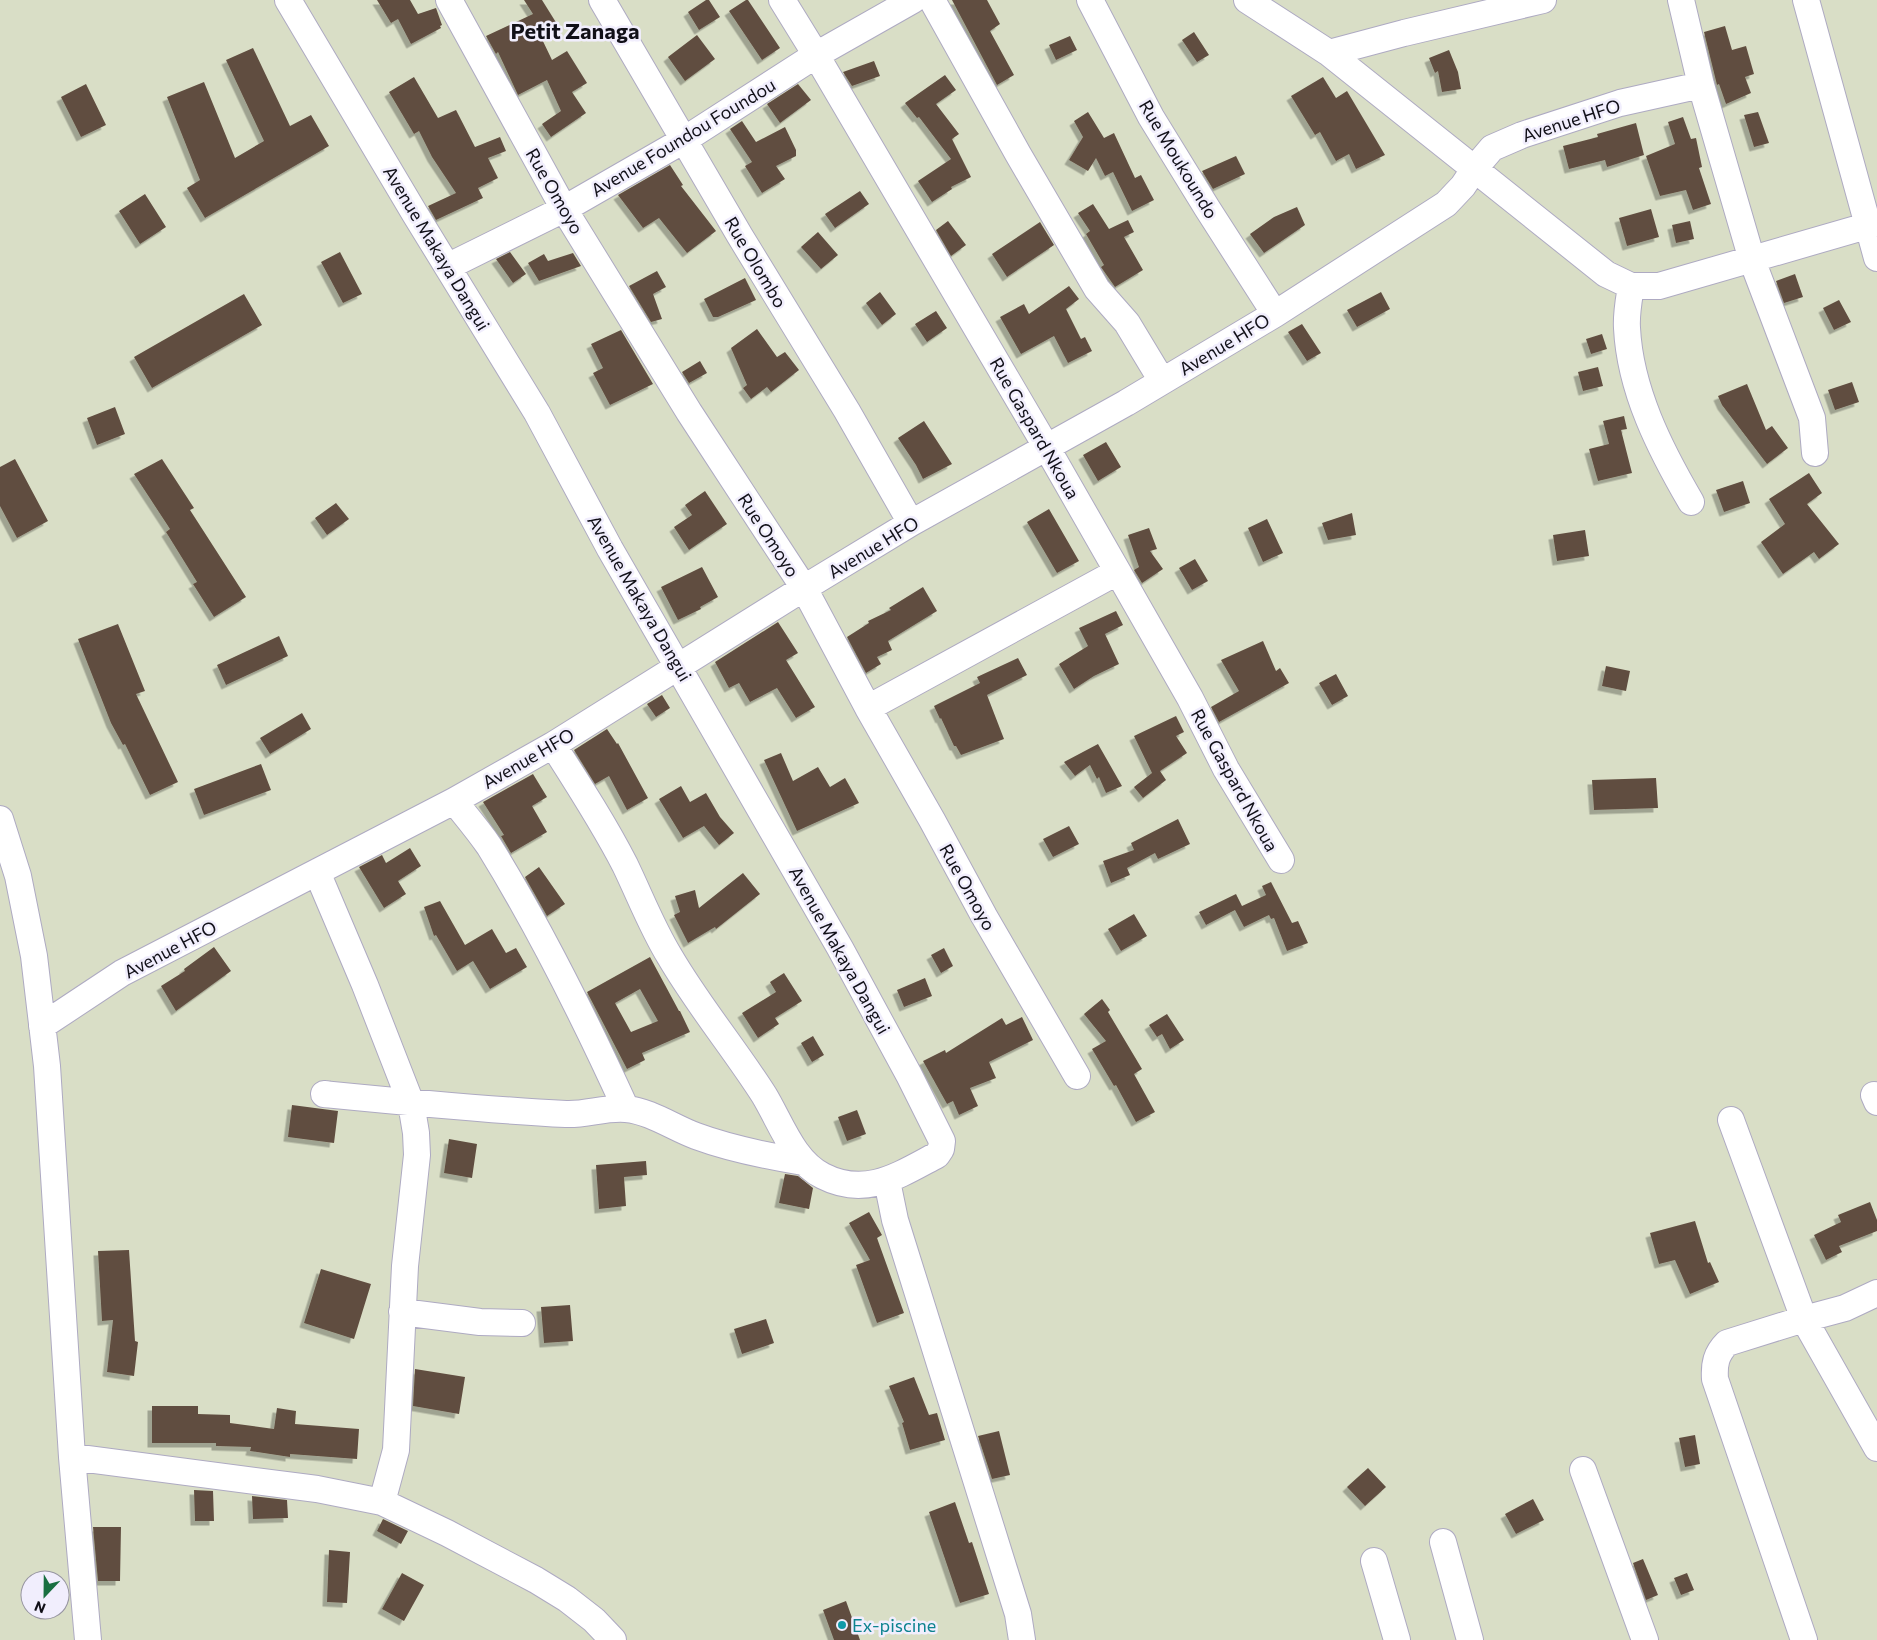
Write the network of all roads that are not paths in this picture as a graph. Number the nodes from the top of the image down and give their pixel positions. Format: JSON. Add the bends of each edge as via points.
{"nodes":[{"id":1,"x":288,"y":0,"type":"edge"},
{"id":2,"x":449,"y":0,"type":"edge"},
{"id":3,"x":602,"y":0,"type":"edge"},
{"id":4,"x":782,"y":0,"type":"edge"},
{"id":5,"x":912,"y":0,"type":"edge"},
{"id":6,"x":932,"y":0,"type":"edge"},
{"id":7,"x":1090,"y":0,"type":"edge"},
{"id":8,"x":1247,"y":0,"type":"edge"},
{"id":9,"x":1543,"y":0,"type":"edge"},
{"id":10,"x":1681,"y":0,"type":"edge"},
{"id":11,"x":1806,"y":0,"type":"edge"},
{"id":12,"x":1329,"y":53,"type":"junction"},
{"id":13,"x":816,"y":55,"type":"junction"},
{"id":14,"x":1701,"y":85,"type":"junction"},
{"id":15,"x":684,"y":140,"type":"junction"},
{"id":16,"x":1475,"y":168,"type":"junction"},
{"id":17,"x":564,"y":209,"type":"junction"},
{"id":18,"x":1872,"y":224,"type":"edge"},
{"id":19,"x":1877,"y":258,"type":"edge"},
{"id":20,"x":1752,"y":260,"type":"junction"},
{"id":21,"x":449,"y":266,"type":"junction"},
{"id":22,"x":1631,"y":286,"type":"junction"},
{"id":23,"x":1275,"y":314,"type":"junction"},
{"id":24,"x":1162,"y":381,"type":"junction"},
{"id":25,"x":1047,"y":448,"type":"junction"},
{"id":26,"x":1815,"y":453,"type":"dead end"},
{"id":27,"x":1691,"y":502,"type":"dead end"},
{"id":28,"x":911,"y":523,"type":"junction"},
{"id":29,"x":1117,"y":572,"type":"junction"},
{"id":30,"x":804,"y":588,"type":"junction"},
{"id":31,"x":679,"y":666,"type":"junction"},
{"id":32,"x":868,"y":708,"type":"junction"},
{"id":33,"x":553,"y":745,"type":"junction"},
{"id":34,"x":454,"y":801,"type":"junction"},
{"id":35,"x":0,"y":819,"type":"edge"},
{"id":36,"x":1281,"y":860,"type":"dead end"},
{"id":37,"x":317,"y":872,"type":"junction"},
{"id":38,"x":42,"y":1026,"type":"junction"},
{"id":39,"x":1077,"y":1076,"type":"dead end"},
{"id":40,"x":324,"y":1094,"type":"dead end"},
{"id":41,"x":411,"y":1103,"type":"junction"},
{"id":42,"x":626,"y":1108,"type":"junction"},
{"id":43,"x":1732,"y":1120,"type":"dead end"},
{"id":44,"x":803,"y":1162,"type":"junction"},
{"id":45,"x":887,"y":1181,"type":"junction"},
{"id":46,"x":1877,"y":1293,"type":"edge"},
{"id":47,"x":402,"y":1312,"type":"junction"},
{"id":48,"x":1804,"y":1319,"type":"junction"},
{"id":49,"x":522,"y":1323,"type":"dead end"},
{"id":50,"x":1877,"y":1448,"type":"edge"},
{"id":51,"x":72,"y":1457,"type":"junction"},
{"id":52,"x":1583,"y":1470,"type":"dead end"},
{"id":53,"x":382,"y":1502,"type":"junction"},
{"id":54,"x":1443,"y":1542,"type":"dead end"},
{"id":55,"x":1374,"y":1561,"type":"dead end"},
{"id":56,"x":88,"y":1640,"type":"edge"},
{"id":57,"x":613,"y":1640,"type":"edge"},
{"id":58,"x":1022,"y":1640,"type":"edge"},
{"id":59,"x":1396,"y":1640,"type":"edge"},
{"id":60,"x":1470,"y":1640,"type":"edge"},
{"id":61,"x":1644,"y":1640,"type":"edge"},
{"id":62,"x":1804,"y":1640,"type":"edge"}],
"edges":[{"from":1,"to":21,"type":"street","name":"Avenue Makaya Dangui"},
{"from":2,"to":17,"type":"street","name":"Rue Omoyo"},
{"from":3,"to":15,"type":"street","name":"Rue Olombo"},
{"from":4,"to":13,"type":"street","name":"Rue Gaspard Nkoua"},
{"from":5,"to":13,"type":"street","name":"Avenue Foundou Foundou"},
{"from":6,"to":24,"type":"street","via":[[1097,289],[1127,323]]},
{"from":7,"to":23,"type":"street","name":"Rue Moukoundo","via":[[1151,116]]},
{"from":8,"to":12,"type":"street"},
{"from":9,"to":12,"type":"street"},
{"from":10,"to":14,"type":"street"},
{"from":11,"to":18,"type":"street"},
{"from":12,"to":16,"type":"street"},
{"from":13,"to":15,"type":"street","name":"Avenue Foundou Foundou"},
{"from":13,"to":25,"type":"street","name":"Rue Gaspard Nkoua"},
{"from":14,"to":16,"type":"street","name":"Avenue HFO","via":[[1620,103],[1522,135],[1492,148]]},
{"from":14,"to":20,"type":"street"},
{"from":15,"to":17,"type":"street","name":"Avenue Foundou Foundou"},
{"from":15,"to":28,"type":"street","name":"Rue Olombo"},
{"from":16,"to":22,"type":"street","via":[[1606,274]]},
{"from":16,"to":23,"type":"street","name":"Avenue HFO","via":[[1464,186],[1446,204]]},
{"from":17,"to":21,"type":"street","name":"Avenue Foundou Foundou"},
{"from":17,"to":30,"type":"street","name":"Rue Omoyo","via":[[689,412]]},
{"from":18,"to":19,"type":"street"},
{"from":18,"to":20,"type":"street"},
{"from":20,"to":22,"type":"street","via":[[1659,286]]},
{"from":20,"to":26,"type":"street","via":[[1812,418]]},
{"from":21,"to":31,"type":"street","name":"Avenue Makaya Dangui","via":[[537,413],[610,549]]},
{"from":22,"to":27,"type":"street","via":[[1627,327],[1632,366],[1665,457]]},
{"from":23,"to":24,"type":"street","name":"Avenue HFO"},
{"from":24,"to":25,"type":"street","name":"Avenue HFO"},
{"from":25,"to":28,"type":"street","name":"Avenue HFO"},
{"from":25,"to":29,"type":"street","name":"Rue Gaspard Nkoua"},
{"from":28,"to":30,"type":"street","name":"Avenue HFO"},
{"from":29,"to":32,"type":"street"},
{"from":29,"to":36,"type":"street","name":"Rue Gaspard Nkoua","via":[[1190,698],[1226,769]]},
{"from":30,"to":31,"type":"street","name":"Avenue HFO"},
{"from":30,"to":32,"type":"street","name":"Rue Omoyo"},
{"from":31,"to":33,"type":"street","name":"Avenue HFO"},
{"from":31,"to":45,"type":"street","name":"Avenue Makaya Dangui","via":[[840,948],[942,1141],[937,1155]]},
{"from":32,"to":39,"type":"street","name":"Rue Omoyo"},
{"from":33,"to":34,"type":"street","name":"Avenue HFO"},
{"from":33,"to":44,"type":"street","via":[[607,832],[669,956],[764,1096]]},
{"from":34,"to":37,"type":"street","name":"Avenue HFO"},
{"from":34,"to":42,"type":"street","via":[[488,845],[535,926],[588,1024]]},
{"from":35,"to":38,"type":"street","via":[[18,876],[31,938]]},
{"from":37,"to":38,"type":"street","name":"Avenue HFO","via":[[122,973]]},
{"from":37,"to":41,"type":"street"},
{"from":38,"to":51,"type":"street"},
{"from":40,"to":41,"type":"street"},
{"from":41,"to":42,"type":"street","via":[[574,1114]]},
{"from":41,"to":47,"type":"street","via":[[417,1155]]},
{"from":42,"to":44,"type":"street","via":[[718,1144]]},
{"from":43,"to":48,"type":"street"},
{"from":44,"to":45,"type":"street","name":"Avenue Makaya Dangui","via":[[823,1176],[840,1182],[858,1185]]},
{"from":45,"to":58,"type":"street","via":[[895,1220],[1018,1614]]},
{"from":46,"to":48,"type":"street","via":[[1845,1308]]},
{"from":47,"to":49,"type":"street","via":[[480,1322]]},
{"from":47,"to":53,"type":"street","via":[[396,1450]]},
{"from":48,"to":50,"type":"street"},
{"from":48,"to":62,"type":"street","via":[[1727,1343],[1718,1352],[1714,1366],[1715,1378]]},
{"from":51,"to":53,"type":"street","via":[[317,1489]]},
{"from":51,"to":56,"type":"street"},
{"from":52,"to":61,"type":"street"},
{"from":53,"to":57,"type":"street","via":[[536,1580],[594,1620]]},
{"from":54,"to":60,"type":"street"},
{"from":55,"to":59,"type":"street"}]}
